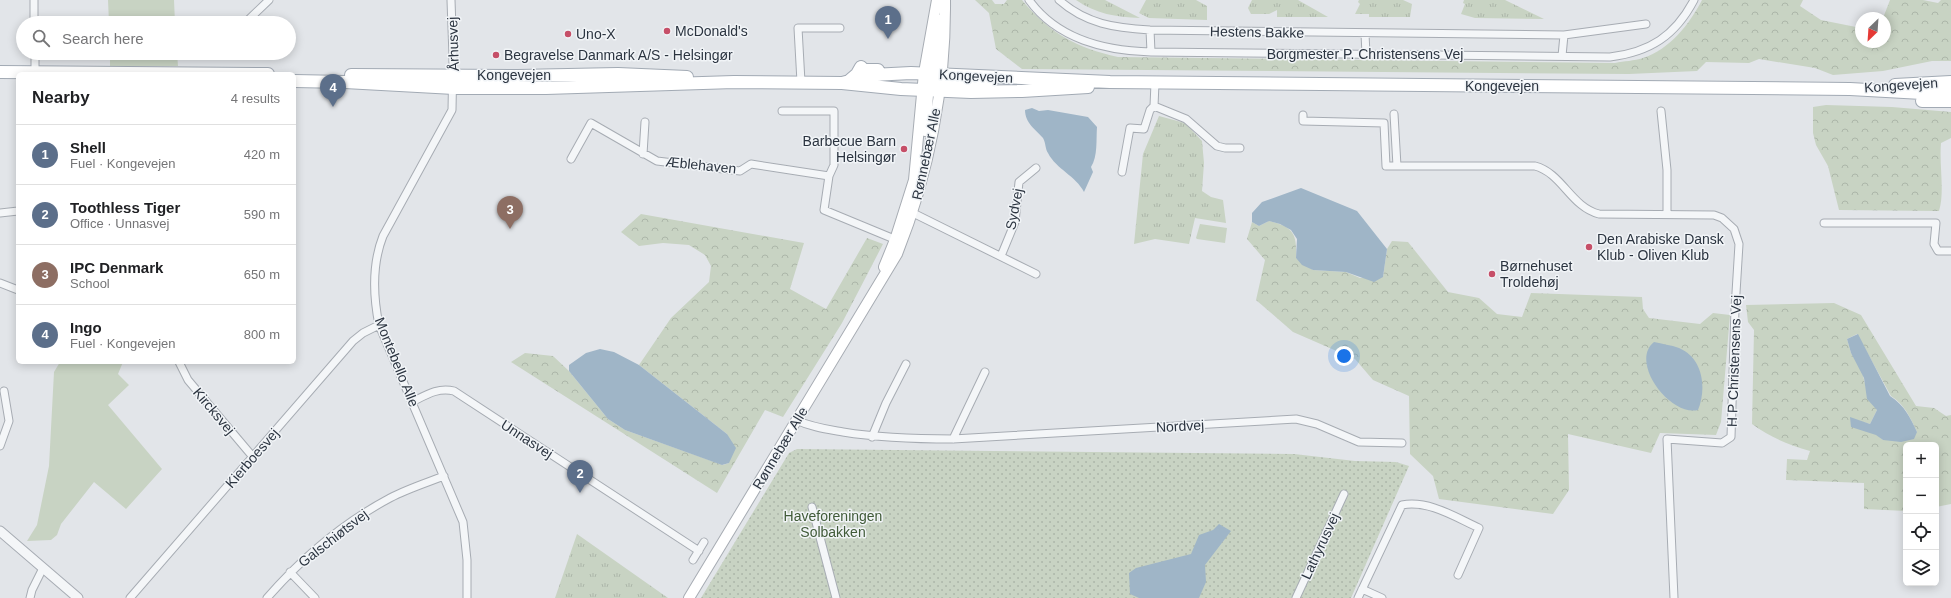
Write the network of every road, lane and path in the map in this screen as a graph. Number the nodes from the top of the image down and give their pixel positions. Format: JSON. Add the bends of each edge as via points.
{"nodes":[{"id":1,"x":34,"y":0,"type":"edge"},
{"id":2,"x":258,"y":0,"type":"edge"},
{"id":3,"x":269,"y":0,"type":"edge"},
{"id":4,"x":451,"y":0,"type":"edge"},
{"id":5,"x":937,"y":0,"type":"edge"},
{"id":6,"x":946,"y":0,"type":"edge"},
{"id":7,"x":1029,"y":0,"type":"edge"},
{"id":8,"x":1059,"y":0,"type":"edge"},
{"id":9,"x":1694,"y":0,"type":"edge"},
{"id":10,"x":262,"y":6,"type":"junction"},
{"id":11,"x":34,"y":16,"type":"edge"},
{"id":12,"x":252,"y":16,"type":"edge"},
{"id":13,"x":1646,"y":24,"type":"dead end"},
{"id":14,"x":840,"y":28,"type":"dead end"},
{"id":15,"x":1150,"y":30,"type":"junction"},
{"id":16,"x":1365,"y":34,"type":"junction"},
{"id":17,"x":1564,"y":35,"type":"junction"},
{"id":18,"x":1151,"y":52,"type":"junction"},
{"id":19,"x":1366,"y":54,"type":"junction"},
{"id":20,"x":1562,"y":56,"type":"junction"},
{"id":21,"x":35,"y":60,"type":"edge"},
{"id":22,"x":0,"y":72,"type":"edge"},
{"id":23,"x":16,"y":72,"type":"edge"},
{"id":24,"x":35,"y":72,"type":"edge"},
{"id":25,"x":296,"y":74,"type":"edge"},
{"id":26,"x":454,"y":75,"type":"junction"},
{"id":27,"x":0,"y":79,"type":"edge"},
{"id":28,"x":16,"y":79,"type":"edge"},
{"id":29,"x":296,"y":81,"type":"edge"},
{"id":30,"x":846,"y":81,"type":"junction"},
{"id":31,"x":734,"y":82,"type":"junction"},
{"id":32,"x":801,"y":82,"type":"junction"},
{"id":33,"x":931,"y":82,"type":"junction"},
{"id":34,"x":1110,"y":82,"type":"junction"},
{"id":35,"x":1951,"y":82,"type":"edge"},
{"id":36,"x":1155,"y":83,"type":"junction"},
{"id":37,"x":454,"y":88,"type":"junction"},
{"id":38,"x":1850,"y":89,"type":"junction"},
{"id":39,"x":1951,"y":92,"type":"edge"},
{"id":40,"x":1951,"y":101,"type":"edge"},
{"id":41,"x":1154,"y":106,"type":"junction"},
{"id":42,"x":782,"y":111,"type":"dead end"},
{"id":43,"x":1661,"y":111,"type":"dead end"},
{"id":44,"x":1394,"y":114,"type":"dead end"},
{"id":45,"x":1303,"y":115,"type":"dead end"},
{"id":46,"x":645,"y":122,"type":"dead end"},
{"id":47,"x":1240,"y":148,"type":"dead end"},
{"id":48,"x":643,"y":154,"type":"junction"},
{"id":49,"x":571,"y":159,"type":"dead end"},
{"id":50,"x":1396,"y":166,"type":"junction"},
{"id":51,"x":1036,"y":168,"type":"dead end"},
{"id":52,"x":1122,"y":172,"type":"dead end"},
{"id":53,"x":829,"y":176,"type":"junction"},
{"id":54,"x":16,"y":211,"type":"edge"},
{"id":55,"x":913,"y":212,"type":"junction"},
{"id":56,"x":0,"y":213,"type":"edge"},
{"id":57,"x":1667,"y":214,"type":"junction"},
{"id":58,"x":1824,"y":223,"type":"dead end"},
{"id":59,"x":899,"y":241,"type":"junction"},
{"id":60,"x":1951,"y":251,"type":"edge"},
{"id":61,"x":1001,"y":256,"type":"junction"},
{"id":62,"x":1036,"y":274,"type":"dead end"},
{"id":63,"x":0,"y":283,"type":"edge"},
{"id":64,"x":16,"y":289,"type":"edge"},
{"id":65,"x":379,"y":325,"type":"junction"},
{"id":66,"x":180,"y":364,"type":"edge"},
{"id":67,"x":906,"y":364,"type":"dead end"},
{"id":68,"x":986,"y":372,"type":"dead end"},
{"id":69,"x":4,"y":392,"type":"dead end"},
{"id":70,"x":412,"y":402,"type":"junction"},
{"id":71,"x":796,"y":420,"type":"junction"},
{"id":72,"x":872,"y":437,"type":"junction"},
{"id":73,"x":953,"y":438,"type":"junction"},
{"id":74,"x":1402,"y":442,"type":"dead end"},
{"id":75,"x":0,"y":446,"type":"edge"},
{"id":76,"x":253,"y":457,"type":"junction"},
{"id":77,"x":444,"y":476,"type":"junction"},
{"id":78,"x":1344,"y":494,"type":"dead end"},
{"id":79,"x":812,"y":507,"type":"dead end"},
{"id":80,"x":0,"y":531,"type":"edge"},
{"id":81,"x":704,"y":542,"type":"dead end"},
{"id":82,"x":698,"y":551,"type":"junction"},
{"id":83,"x":693,"y":560,"type":"dead end"},
{"id":84,"x":43,"y":568,"type":"junction"},
{"id":85,"x":290,"y":572,"type":"junction"},
{"id":86,"x":1458,"y":575,"type":"dead end"},
{"id":87,"x":1362,"y":589,"type":"junction"},
{"id":88,"x":30,"y":598,"type":"edge"},
{"id":89,"x":78,"y":598,"type":"edge"},
{"id":90,"x":130,"y":598,"type":"edge"},
{"id":91,"x":267,"y":598,"type":"edge"},
{"id":92,"x":314,"y":598,"type":"edge"},
{"id":93,"x":467,"y":598,"type":"edge"},
{"id":94,"x":689,"y":598,"type":"edge"},
{"id":95,"x":836,"y":598,"type":"edge"},
{"id":96,"x":1296,"y":598,"type":"edge"},
{"id":97,"x":1358,"y":598,"type":"edge"},
{"id":98,"x":1382,"y":598,"type":"edge"},
{"id":99,"x":1674,"y":598,"type":"edge"}],
"edges":[{"from":1,"to":11,"type":"street"},
{"from":2,"to":10,"type":"street"},
{"from":3,"to":10,"type":"street"},
{"from":4,"to":26,"type":"street","name":"Århusvej"},
{"from":5,"to":33,"type":"main road","via":[[937,34]]},
{"from":6,"to":33,"type":"main road","name":"Rønnebær Alle","via":[[945,45]]},
{"from":7,"to":18,"type":"street","name":"Borgmester P. Christensens Vej","via":[[1056,26],[1087,42],[1110,48]]},
{"from":8,"to":15,"type":"street","name":"Hestens Bakke","via":[[1079,15],[1098,23],[1118,28]]},
{"from":9,"to":20,"type":"street","name":"Borgmester P. Christensens Vej","via":[[1679,24],[1667,35],[1640,51],[1610,56]]},
{"from":10,"to":12,"type":"street"},
{"from":13,"to":17,"type":"street","name":"Hestens Bakke"},
{"from":14,"to":32,"type":"street","via":[[798,28]]},
{"from":15,"to":16,"type":"street","name":"Hestens Bakke"},
{"from":15,"to":18,"type":"street"},
{"from":16,"to":17,"type":"street","name":"Hestens Bakke"},
{"from":16,"to":19,"type":"street"},
{"from":17,"to":20,"type":"street"},
{"from":18,"to":19,"type":"street","name":"Borgmester P. Christensens Vej"},
{"from":19,"to":20,"type":"street","name":"Borgmester P. Christensens Vej"},
{"from":21,"to":24,"type":"street"},
{"from":22,"to":23,"type":"main road"},
{"from":25,"to":26,"type":"main road","name":"Kongevejen"},
{"from":26,"to":31,"type":"main road","name":"Kongevejen","via":[[618,74]]},
{"from":26,"to":37,"type":"street","name":"Århusvej"},
{"from":27,"to":28,"type":"main road"},
{"from":29,"to":37,"type":"main road","name":"Kongevejen"},
{"from":30,"to":32,"type":"main road","name":"Kongevejen"},
{"from":30,"to":33,"type":"main road","name":"Kongevejen"},
{"from":30,"to":33,"type":"main road","name":"Kongevejen","via":[[911,72]]},
{"from":31,"to":32,"type":"main road","name":"Kongevejen"},
{"from":31,"to":37,"type":"main road","name":"Kongevejen"},
{"from":33,"to":34,"type":"main road","name":"Kongevejen"},
{"from":33,"to":34,"type":"main road","name":"Kongevejen","via":[[1022,91],[1082,88]]},
{"from":33,"to":55,"type":"main road","name":"Rønnebær Alle","via":[[922,182]]},
{"from":33,"to":59,"type":"main road","name":"Rønnebær Alle","via":[[914,180]]},
{"from":34,"to":36,"type":"main road","name":"Kongevejen"},
{"from":35,"to":38,"type":"main road","name":"Kongevejen"},
{"from":36,"to":38,"type":"main road","name":"Kongevejen"},
{"from":36,"to":41,"type":"street"},
{"from":37,"to":65,"type":"street","name":"Montebello Alle","via":[[452,110],[378,249],[375,265],[375,306]]},
{"from":38,"to":39,"type":"main road","name":"Kongevejen"},
{"from":38,"to":40,"type":"main road","via":[[1916,101]]},
{"from":41,"to":47,"type":"street","via":[[1186,119],[1218,146]]},
{"from":41,"to":52,"type":"street","via":[[1150,110],[1144,129],[1130,128]]},
{"from":42,"to":53,"type":"street","via":[[834,111],[834,165]]},
{"from":43,"to":57,"type":"street","via":[[1667,170]]},
{"from":44,"to":50,"type":"street"},
{"from":45,"to":50,"type":"street","via":[[1303,122],[1384,122],[1386,166]]},
{"from":46,"to":48,"type":"street"},
{"from":48,"to":49,"type":"street","name":"Æblehaven","via":[[591,123]]},
{"from":48,"to":53,"type":"street","name":"Æblehaven","via":[[657,161],[689,165],[740,171],[751,164]]},
{"from":50,"to":57,"type":"street","name":"H P Christensens Vej","via":[[1534,166],[1550,174],[1582,208],[1590,212]]},
{"from":51,"to":61,"type":"street","name":"Sydvej","via":[[1019,182],[1015,222]]},
{"from":53,"to":59,"type":"street","via":[[824,210]]},
{"from":54,"to":56,"type":"street"},
{"from":55,"to":59,"type":"main road","name":"Rønnebær Alle"},
{"from":55,"to":61,"type":"street"},
{"from":57,"to":99,"type":"street","name":"H P Christensens Vej","via":[[1710,215],[1722,218],[1734,229],[1739,244],[1731,437],[1722,443],[1667,439]]},
{"from":58,"to":60,"type":"street","via":[[1936,223],[1934,244],[1938,251]]},
{"from":59,"to":71,"type":"main road","name":"Rønnebær Alle","via":[[897,254]]},
{"from":61,"to":62,"type":"street"},
{"from":63,"to":64,"type":"street"},
{"from":65,"to":70,"type":"street","name":"Montebello Alle"},
{"from":65,"to":76,"type":"street","name":"Kierboesvej","via":[[353,341]]},
{"from":66,"to":76,"type":"street","name":"Kircksvej","via":[[188,380]]},
{"from":67,"to":72,"type":"street"},
{"from":68,"to":73,"type":"street"},
{"from":69,"to":75,"type":"street","via":[[8,421]]},
{"from":70,"to":77,"type":"street","name":"Montebello Alle"},
{"from":70,"to":82,"type":"street","name":"Unnasvej","via":[[437,390],[454,391]]},
{"from":71,"to":72,"type":"street","name":"Nordvej","via":[[809,426]]},
{"from":71,"to":94,"type":"main road","name":"Rønnebær Alle"},
{"from":72,"to":73,"type":"street","name":"Nordvej"},
{"from":73,"to":74,"type":"street","name":"Nordvej","via":[[1296,419],[1317,424],[1359,442]]},
{"from":76,"to":90,"type":"street","name":"Kierboesvej"},
{"from":77,"to":85,"type":"street","name":"Galschiøtsvej","via":[[391,497],[359,516],[331,536]]},
{"from":77,"to":93,"type":"street","name":"Montebello Alle","via":[[462,522],[467,560]]},
{"from":78,"to":96,"type":"street","name":"Lathyrusvej"},
{"from":79,"to":95,"type":"street"},
{"from":80,"to":84,"type":"street"},
{"from":81,"to":82,"type":"street"},
{"from":82,"to":83,"type":"street"},
{"from":84,"to":88,"type":"street"},
{"from":84,"to":89,"type":"street"},
{"from":85,"to":91,"type":"street","name":"Galschiøtsvej"},
{"from":85,"to":92,"type":"street","name":"Galschiøtsvej"},
{"from":86,"to":87,"type":"street","via":[[1479,528],[1425,504],[1414,503],[1402,505]]},
{"from":87,"to":97,"type":"street"},
{"from":87,"to":98,"type":"street"}]}
